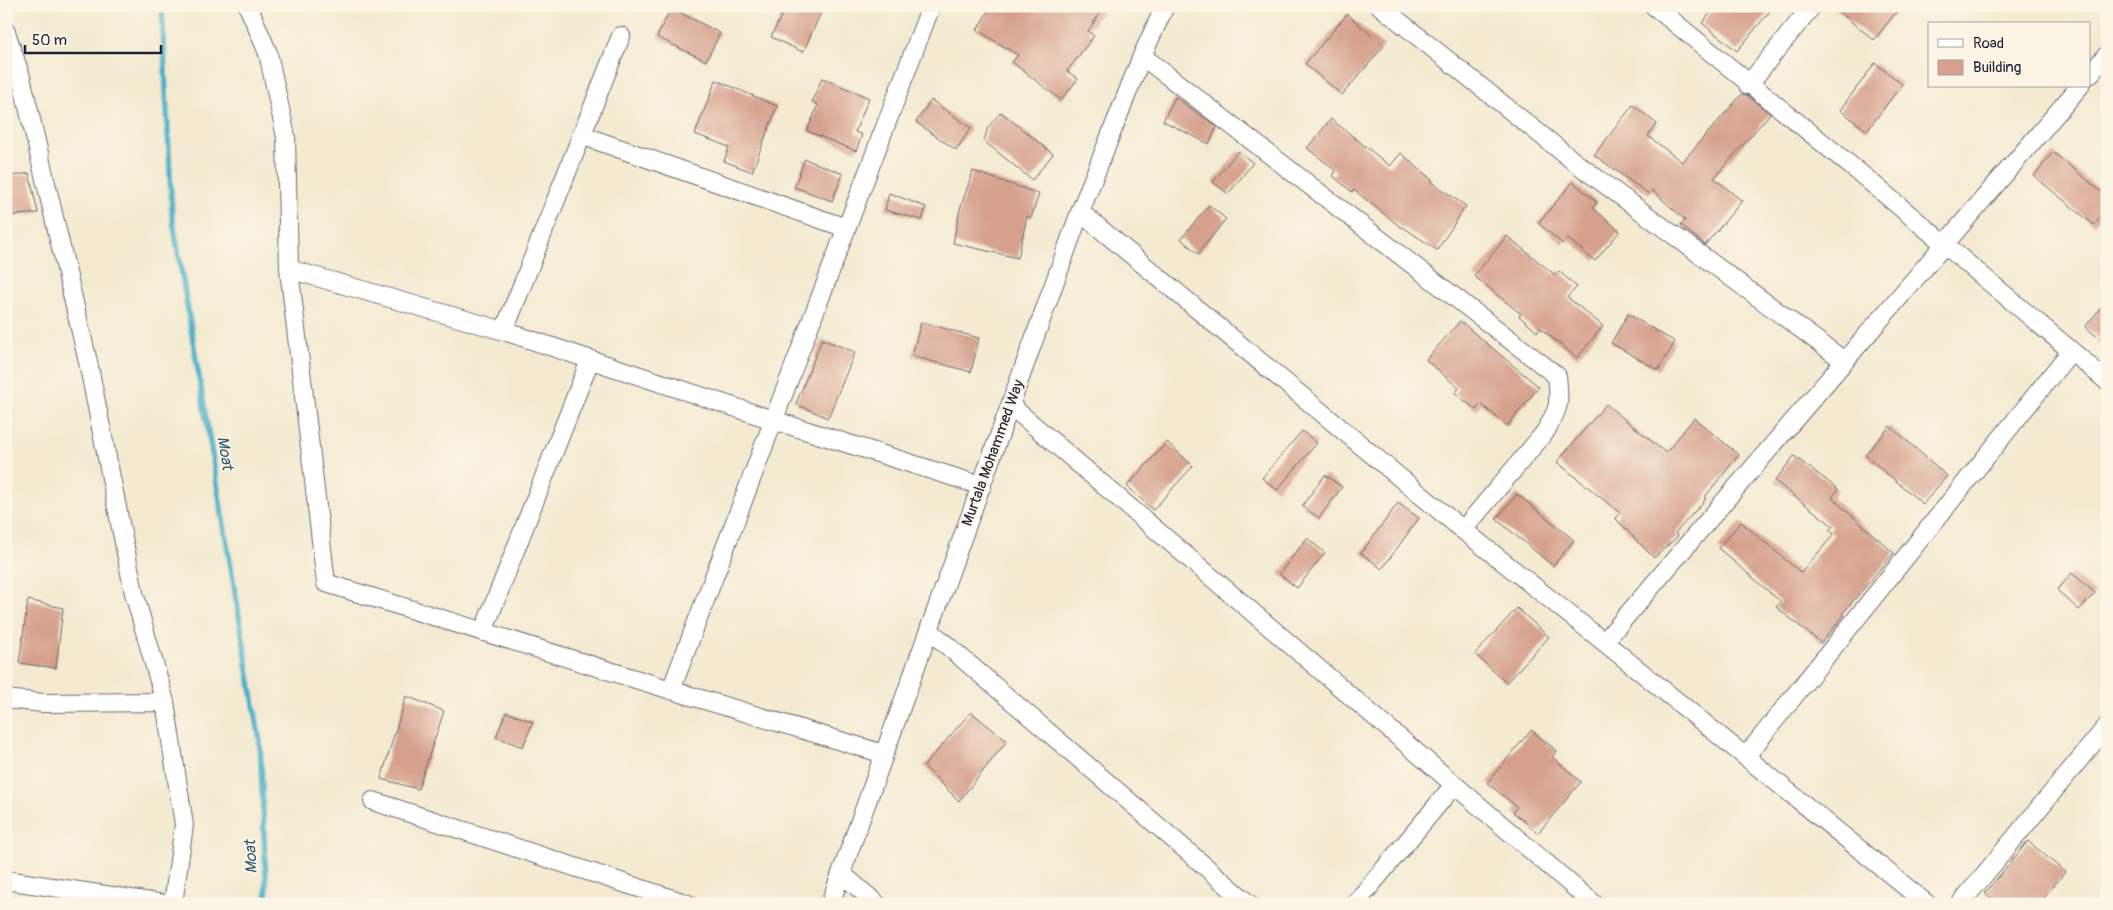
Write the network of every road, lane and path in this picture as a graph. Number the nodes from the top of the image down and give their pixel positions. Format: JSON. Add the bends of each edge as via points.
{"nodes":[{"id":1,"x":248,"y":6,"type":"edge"},
{"id":2,"x":931,"y":6,"type":"edge"},
{"id":3,"x":1165,"y":6,"type":"edge"},
{"id":4,"x":1380,"y":6,"type":"edge"},
{"id":5,"x":1654,"y":6,"type":"edge"},
{"id":6,"x":1812,"y":6,"type":"edge"},
{"id":7,"x":6,"y":32,"type":"edge"},
{"id":8,"x":621,"y":36,"type":"dead end"},
{"id":9,"x":2107,"y":55,"type":"edge"},
{"id":10,"x":1142,"y":56,"type":"junction"},
{"id":11,"x":2090,"y":74,"type":"edge"},
{"id":12,"x":1748,"y":85,"type":"junction"},
{"id":13,"x":2078,"y":88,"type":"edge"},
{"id":14,"x":581,"y":136,"type":"junction"},
{"id":15,"x":1080,"y":212,"type":"junction"},
{"id":16,"x":846,"y":228,"type":"junction"},
{"id":17,"x":1944,"y":244,"type":"junction"},
{"id":18,"x":289,"y":269,"type":"junction"},
{"id":19,"x":504,"y":332,"type":"junction"},
{"id":20,"x":2072,"y":352,"type":"junction"},
{"id":21,"x":590,"y":360,"type":"junction"},
{"id":22,"x":1843,"y":360,"type":"junction"},
{"id":23,"x":2107,"y":381,"type":"edge"},
{"id":24,"x":1011,"y":406,"type":"junction"},
{"id":25,"x":772,"y":420,"type":"junction"},
{"id":26,"x":982,"y":486,"type":"junction"},
{"id":27,"x":1463,"y":530,"type":"junction"},
{"id":28,"x":929,"y":630,"type":"junction"},
{"id":29,"x":484,"y":632,"type":"junction"},
{"id":30,"x":1604,"y":642,"type":"junction"},
{"id":31,"x":671,"y":690,"type":"junction"},
{"id":32,"x":6,"y":699,"type":"edge"},
{"id":33,"x":165,"y":702,"type":"junction"},
{"id":34,"x":2107,"y":726,"type":"edge"},
{"id":35,"x":884,"y":754,"type":"junction"},
{"id":36,"x":1746,"y":756,"type":"junction"},
{"id":37,"x":1454,"y":785,"type":"junction"},
{"id":38,"x":372,"y":801,"type":"dead end"},
{"id":39,"x":841,"y":873,"type":"junction"},
{"id":40,"x":6,"y":880,"type":"edge"},
{"id":41,"x":164,"y":904,"type":"edge"},
{"id":42,"x":173,"y":904,"type":"edge"},
{"id":43,"x":688,"y":904,"type":"edge"},
{"id":44,"x":830,"y":904,"type":"edge"},
{"id":45,"x":877,"y":904,"type":"edge"},
{"id":46,"x":1249,"y":904,"type":"edge"},
{"id":47,"x":1356,"y":904,"type":"edge"},
{"id":48,"x":1594,"y":904,"type":"edge"},
{"id":49,"x":1927,"y":904,"type":"edge"},
{"id":50,"x":1960,"y":904,"type":"edge"}],
"edges":[{"from":1,"to":18,"type":"street","via":[[268,53],[286,137]]},
{"from":2,"to":16,"type":"street"},
{"from":3,"to":10,"type":"street","name":"Murtala Mohammed Way"},
{"from":4,"to":22,"type":"street","via":[[1576,163]]},
{"from":5,"to":12,"type":"street"},
{"from":6,"to":12,"type":"street"},
{"from":7,"to":33,"type":"street","via":[[21,77],[88,362],[134,593]]},
{"from":8,"to":14,"type":"street"},
{"from":9,"to":11,"type":"street"},
{"from":10,"to":15,"type":"street","name":"Murtala Mohammed Way"},
{"from":10,"to":27,"type":"street","via":[[1557,376],[1560,403],[1555,416]]},
{"from":12,"to":17,"type":"street"},
{"from":13,"to":17,"type":"street"},
{"from":14,"to":16,"type":"street"},
{"from":14,"to":19,"type":"street"},
{"from":15,"to":24,"type":"street","name":"Murtala Mohammed Way"},
{"from":15,"to":27,"type":"street"},
{"from":16,"to":25,"type":"street"},
{"from":17,"to":20,"type":"street"},
{"from":17,"to":22,"type":"street"},
{"from":18,"to":19,"type":"street"},
{"from":18,"to":29,"type":"street","via":[[326,583]]},
{"from":19,"to":21,"type":"street"},
{"from":20,"to":23,"type":"street"},
{"from":20,"to":36,"type":"street"},
{"from":21,"to":25,"type":"street"},
{"from":21,"to":29,"type":"street"},
{"from":22,"to":30,"type":"street"},
{"from":24,"to":26,"type":"street","name":"Murtala Mohammed Way"},
{"from":24,"to":37,"type":"street"},
{"from":25,"to":26,"type":"street"},
{"from":25,"to":31,"type":"street"},
{"from":26,"to":28,"type":"street","name":"Murtala Mohammed Way"},
{"from":27,"to":30,"type":"street"},
{"from":28,"to":35,"type":"street","name":"Murtala Mohammed Way"},
{"from":28,"to":46,"type":"street"},
{"from":29,"to":31,"type":"street"},
{"from":30,"to":36,"type":"street"},
{"from":31,"to":35,"type":"street"},
{"from":32,"to":33,"type":"street","via":[[42,703]]},
{"from":33,"to":42,"type":"street","via":[[184,825]]},
{"from":34,"to":50,"type":"street"},
{"from":35,"to":39,"type":"street","name":"Murtala Mohammed Way"},
{"from":36,"to":49,"type":"street"},
{"from":37,"to":47,"type":"street"},
{"from":37,"to":48,"type":"street"},
{"from":38,"to":43,"type":"street"},
{"from":39,"to":44,"type":"street","name":"Murtala Mohammed Way"},
{"from":39,"to":45,"type":"street"},
{"from":40,"to":41,"type":"street"}]}
